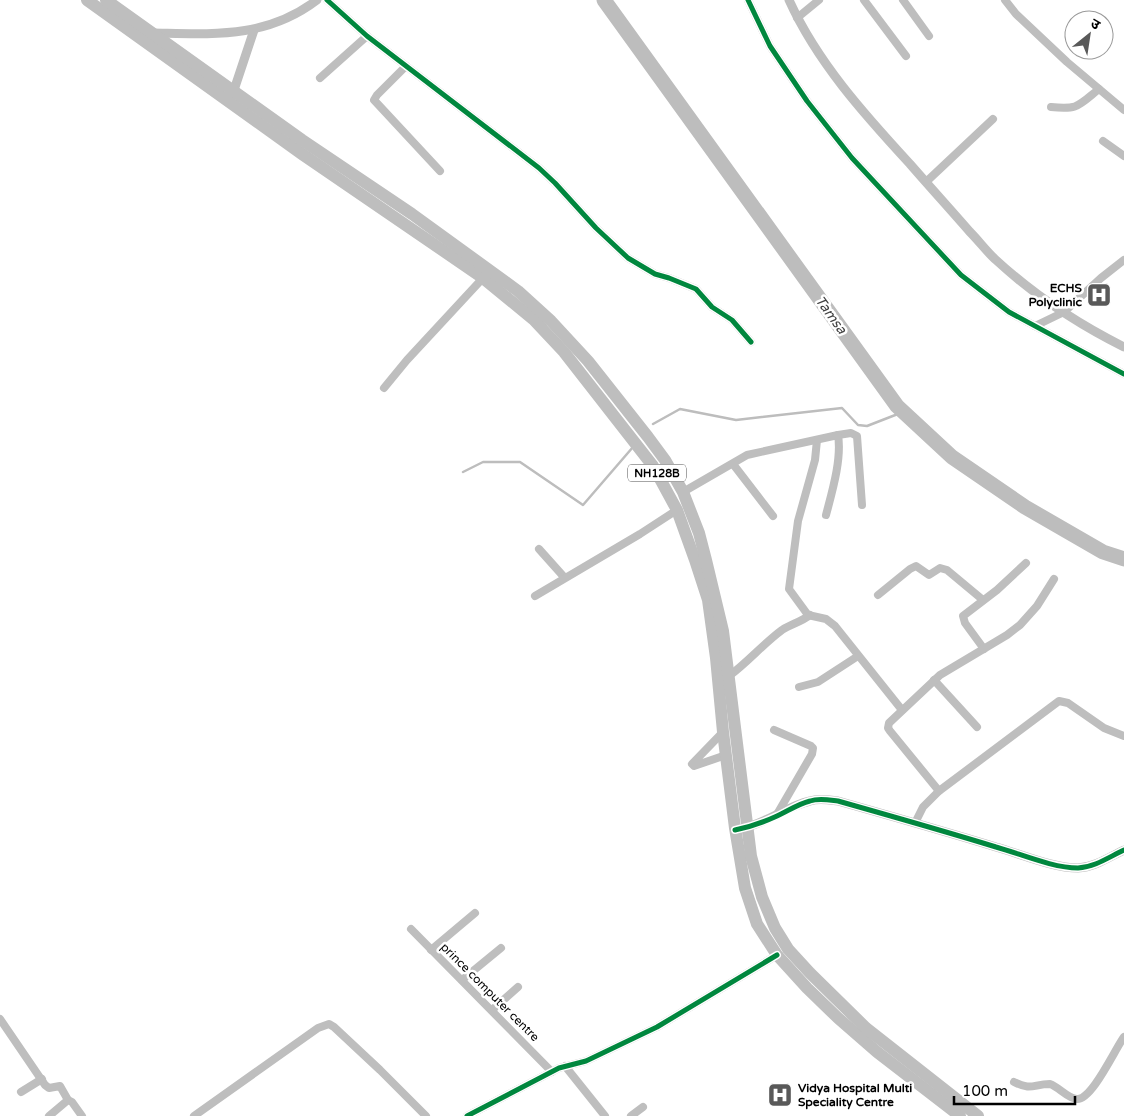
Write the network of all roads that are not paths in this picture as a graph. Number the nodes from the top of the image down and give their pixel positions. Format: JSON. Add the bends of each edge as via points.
{"nodes":[{"id":1,"x":87,"y":0,"type":"edge"},
{"id":2,"x":106,"y":0,"type":"edge"},
{"id":3,"x":327,"y":0,"type":"edge"},
{"id":4,"x":748,"y":0,"type":"edge"},
{"id":5,"x":789,"y":0,"type":"edge"},
{"id":6,"x":820,"y":0,"type":"edge"},
{"id":7,"x":864,"y":0,"type":"edge"},
{"id":8,"x":903,"y":0,"type":"edge"},
{"id":9,"x":1005,"y":0,"type":"edge"},
{"id":10,"x":314,"y":1,"type":"edge"},
{"id":11,"x":797,"y":18,"type":"junction"},
{"id":12,"x":254,"y":30,"type":"junction"},
{"id":13,"x":152,"y":33,"type":"junction"},
{"id":14,"x":134,"y":34,"type":"junction"},
{"id":15,"x":367,"y":36,"type":"junction"},
{"id":16,"x":929,"y":36,"type":"dead end"},
{"id":17,"x":906,"y":56,"type":"dead end"},
{"id":18,"x":406,"y":66,"type":"junction"},
{"id":19,"x":320,"y":78,"type":"dead end"},
{"id":20,"x":1099,"y":90,"type":"junction"},
{"id":21,"x":232,"y":97,"type":"junction"},
{"id":22,"x":1051,"y":107,"type":"dead end"},
{"id":23,"x":1124,"y":110,"type":"edge"},
{"id":24,"x":993,"y":119,"type":"dead end"},
{"id":25,"x":1103,"y":141,"type":"dead end"},
{"id":26,"x":1124,"y":156,"type":"edge"},
{"id":27,"x":440,"y":172,"type":"dead end"},
{"id":28,"x":926,"y":182,"type":"junction"},
{"id":29,"x":1124,"y":260,"type":"edge"},
{"id":30,"x":483,"y":278,"type":"junction"},
{"id":31,"x":1064,"y":312,"type":"junction"},
{"id":32,"x":1035,"y":326,"type":"junction"},
{"id":33,"x":751,"y":342,"type":"dead end"},
{"id":34,"x":1124,"y":347,"type":"edge"},
{"id":35,"x":1124,"y":374,"type":"edge"},
{"id":36,"x":384,"y":388,"type":"dead end"},
{"id":37,"x":838,"y":435,"type":"junction"},
{"id":38,"x":817,"y":440,"type":"junction"},
{"id":39,"x":733,"y":464,"type":"junction"},
{"id":40,"x":683,"y":492,"type":"junction"},
{"id":41,"x":862,"y":505,"type":"dead end"},
{"id":42,"x":676,"y":510,"type":"junction"},
{"id":43,"x":826,"y":515,"type":"dead end"},
{"id":44,"x":772,"y":516,"type":"dead end"},
{"id":45,"x":539,"y":549,"type":"dead end"},
{"id":46,"x":1026,"y":563,"type":"dead end"},
{"id":47,"x":564,"y":577,"type":"junction"},
{"id":48,"x":1054,"y":579,"type":"dead end"},
{"id":49,"x":878,"y":594,"type":"dead end"},
{"id":50,"x":534,"y":596,"type":"dead end"},
{"id":51,"x":983,"y":600,"type":"junction"},
{"id":52,"x":810,"y":616,"type":"junction"},
{"id":53,"x":984,"y":649,"type":"junction"},
{"id":54,"x":858,"y":656,"type":"junction"},
{"id":55,"x":729,"y":676,"type":"junction"},
{"id":56,"x":934,"y":680,"type":"junction"},
{"id":57,"x":798,"y":687,"type":"dead end"},
{"id":58,"x":902,"y":710,"type":"junction"},
{"id":59,"x":977,"y":727,"type":"dead end"},
{"id":60,"x":774,"y":730,"type":"dead end"},
{"id":61,"x":723,"y":732,"type":"junction"},
{"id":62,"x":1124,"y":736,"type":"edge"},
{"id":63,"x":726,"y":755,"type":"junction"},
{"id":64,"x":939,"y":791,"type":"junction"},
{"id":65,"x":776,"y":816,"type":"junction"},
{"id":66,"x":915,"y":823,"type":"junction"},
{"id":67,"x":741,"y":829,"type":"junction"},
{"id":68,"x":1124,"y":850,"type":"edge"},
{"id":69,"x":475,"y":913,"type":"dead end"},
{"id":70,"x":411,"y":929,"type":"dead end"},
{"id":71,"x":501,"y":948,"type":"dead end"},
{"id":72,"x":432,"y":950,"type":"junction"},
{"id":73,"x":777,"y":956,"type":"junction"},
{"id":74,"x":462,"y":980,"type":"junction"},
{"id":75,"x":518,"y":987,"type":"dead end"},
{"id":76,"x":492,"y":1010,"type":"junction"},
{"id":77,"x":0,"y":1019,"type":"edge"},
{"id":78,"x":1124,"y":1037,"type":"edge"},
{"id":79,"x":565,"y":1066,"type":"junction"},
{"id":80,"x":552,"y":1072,"type":"junction"},
{"id":81,"x":42,"y":1079,"type":"junction"},
{"id":82,"x":1014,"y":1082,"type":"dead end"},
{"id":83,"x":21,"y":1092,"type":"dead end"},
{"id":84,"x":68,"y":1100,"type":"junction"},
{"id":85,"x":643,"y":1107,"type":"dead end"},
{"id":86,"x":49,"y":1116,"type":"edge"},
{"id":87,"x":82,"y":1116,"type":"edge"},
{"id":88,"x":194,"y":1116,"type":"edge"},
{"id":89,"x":426,"y":1116,"type":"edge"},
{"id":90,"x":467,"y":1116,"type":"edge"},
{"id":91,"x":605,"y":1116,"type":"edge"},
{"id":92,"x":632,"y":1116,"type":"edge"},
{"id":93,"x":960,"y":1116,"type":"edge"},
{"id":94,"x":978,"y":1116,"type":"edge"}],
"edges":[{"from":1,"to":14,"type":"highway","number":"NH128B"},
{"from":2,"to":13,"type":"highway","number":"NH128B"},
{"from":3,"to":15,"type":"street"},
{"from":4,"to":32,"type":"street","via":[[775,55],[852,158],[960,275],[1009,312]]},
{"from":5,"to":11,"type":"street"},
{"from":6,"to":11,"type":"street"},
{"from":7,"to":17,"type":"street"},
{"from":8,"to":16,"type":"street"},
{"from":9,"to":20,"type":"street","via":[[1016,14]]},
{"from":10,"to":12,"type":"street","via":[[283,20]]},
{"from":11,"to":28,"type":"street","via":[[864,113]]},
{"from":12,"to":13,"type":"street","via":[[215,34]]},
{"from":12,"to":21,"type":"street"},
{"from":13,"to":14,"type":"street"},
{"from":13,"to":21,"type":"highway","number":"NH128B"},
{"from":14,"to":21,"type":"highway","number":"NH128B"},
{"from":15,"to":18,"type":"street"},
{"from":15,"to":19,"type":"street"},
{"from":18,"to":27,"type":"street","via":[[374,100]]},
{"from":18,"to":33,"type":"street","via":[[539,168],[628,258],[655,274],[696,289],[712,307],[732,320]]},
{"from":20,"to":22,"type":"street","via":[[1071,108]]},
{"from":20,"to":23,"type":"street"},
{"from":21,"to":30,"type":"highway","number":"NH128B"},
{"from":21,"to":40,"type":"highway","number":"NH128B","via":[[412,214],[518,291],[588,361],[665,460]]},
{"from":24,"to":28,"type":"street"},
{"from":25,"to":26,"type":"street"},
{"from":28,"to":31,"type":"street","via":[[995,260]]},
{"from":29,"to":31,"type":"street"},
{"from":30,"to":36,"type":"street"},
{"from":30,"to":42,"type":"highway","number":"NH128B","via":[[533,319],[564,352],[653,466]]},
{"from":31,"to":32,"type":"street"},
{"from":31,"to":34,"type":"street"},
{"from":32,"to":35,"type":"street"},
{"from":37,"to":38,"type":"street"},
{"from":37,"to":41,"type":"street","via":[[851,433],[857,436]]},
{"from":37,"to":43,"type":"street","via":[[834,480]]},
{"from":38,"to":39,"type":"street","via":[[756,452]]},
{"from":38,"to":52,"type":"street","via":[[815,460],[798,521],[788,586]]},
{"from":39,"to":40,"type":"street"},
{"from":39,"to":44,"type":"street"},
{"from":40,"to":55,"type":"highway","number":"NH128B","via":[[699,533],[717,603]]},
{"from":42,"to":47,"type":"street"},
{"from":42,"to":61,"type":"highway","number":"NH128B","via":[[708,600]]},
{"from":45,"to":47,"type":"street"},
{"from":46,"to":51,"type":"street"},
{"from":47,"to":50,"type":"street"},
{"from":48,"to":53,"type":"street","via":[[1025,620]]},
{"from":49,"to":51,"type":"street","via":[[916,566],[928,575],[940,568],[947,570]]},
{"from":51,"to":53,"type":"street","via":[[963,619]]},
{"from":52,"to":54,"type":"street","via":[[829,621]]},
{"from":52,"to":55,"type":"street","via":[[784,630]]},
{"from":53,"to":56,"type":"street"},
{"from":54,"to":57,"type":"street","via":[[818,682]]},
{"from":54,"to":58,"type":"street"},
{"from":55,"to":67,"type":"highway","number":"NH128B"},
{"from":56,"to":58,"type":"street"},
{"from":56,"to":59,"type":"street"},
{"from":58,"to":64,"type":"street","via":[[888,728]]},
{"from":60,"to":65,"type":"street","via":[[813,748]]},
{"from":61,"to":63,"type":"highway","number":"NH128B"},
{"from":61,"to":63,"type":"street","via":[[692,764],[700,765]]},
{"from":62,"to":64,"type":"street","via":[[1104,728],[1068,702],[1059,700]]},
{"from":63,"to":67,"type":"highway","number":"NH128B"},
{"from":64,"to":66,"type":"street"},
{"from":65,"to":66,"type":"street","via":[[811,800],[824,799]]},
{"from":65,"to":67,"type":"street"},
{"from":66,"to":68,"type":"street","via":[[1076,868],[1096,864]]},
{"from":67,"to":73,"type":"highway","number":"NH128B","via":[[745,888],[757,924]]},
{"from":67,"to":94,"type":"highway","number":"NH128B","via":[[774,928],[788,949],[866,1028]]},
{"from":69,"to":72,"type":"street"},
{"from":70,"to":72,"type":"street","name":"prince computer centre"},
{"from":71,"to":74,"type":"street"},
{"from":72,"to":74,"type":"street","name":"prince computer centre"},
{"from":73,"to":79,"type":"street","via":[[657,1027],[586,1061]]},
{"from":73,"to":93,"type":"highway","number":"NH128B","via":[[838,1018]]},
{"from":74,"to":76,"type":"street","name":"prince computer centre"},
{"from":75,"to":76,"type":"street"},
{"from":76,"to":80,"type":"street","name":"prince computer centre"},
{"from":77,"to":81,"type":"street"},
{"from":78,"to":82,"type":"street","via":[[1092,1088],[1081,1099],[1073,1098],[1050,1084],[1030,1088]]},
{"from":79,"to":80,"type":"street"},
{"from":79,"to":91,"type":"street"},
{"from":80,"to":90,"type":"street"},
{"from":81,"to":83,"type":"street"},
{"from":81,"to":84,"type":"street","via":[[49,1088],[60,1086]]},
{"from":84,"to":86,"type":"street"},
{"from":84,"to":87,"type":"street"},
{"from":85,"to":92,"type":"street"},
{"from":88,"to":89,"type":"street","via":[[328,1024]]}]}
